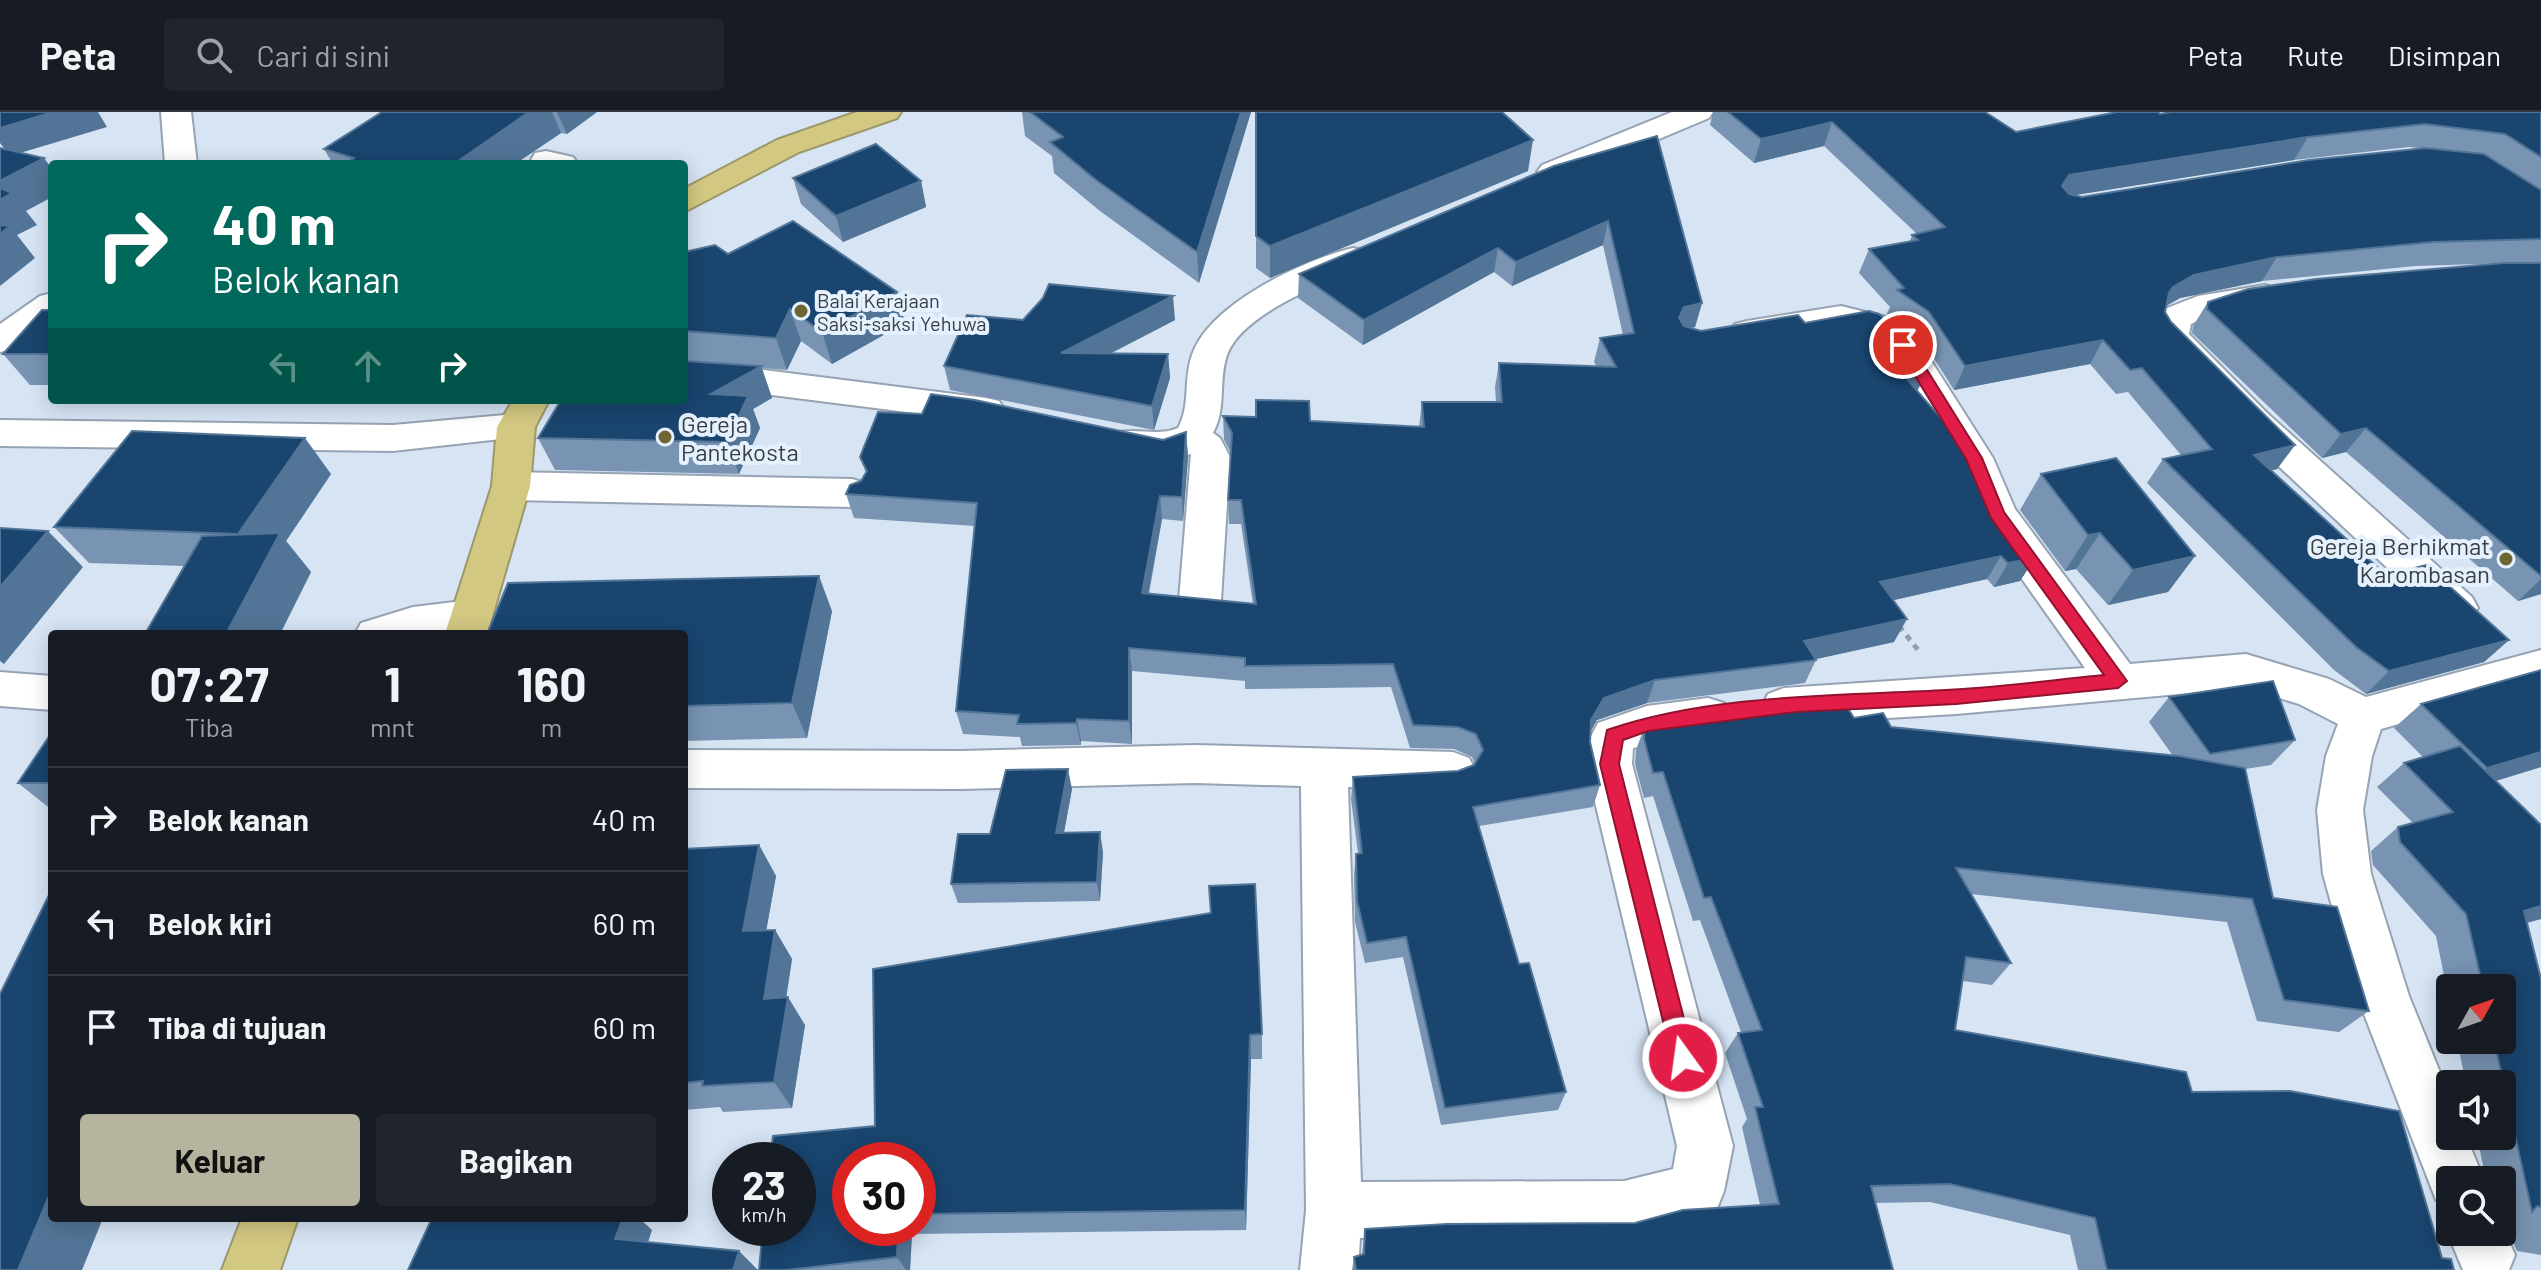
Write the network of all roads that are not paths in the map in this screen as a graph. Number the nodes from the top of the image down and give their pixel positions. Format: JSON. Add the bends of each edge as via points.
{"nodes":[{"id":1,"x":176,"y":112,"type":"edge"},
{"id":2,"x":886,"y":112,"type":"edge"},
{"id":3,"x":1698,"y":112,"type":"edge"},
{"id":4,"x":181,"y":160,"type":"edge"},
{"id":5,"x":1519,"y":186,"type":"edge"},
{"id":6,"x":688,"y":196,"type":"edge"},
{"id":7,"x":1379,"y":247,"type":"edge"},
{"id":8,"x":2304,"y":291,"type":"edge"},
{"id":9,"x":48,"y":307,"type":"edge"},
{"id":10,"x":1708,"y":338,"type":"edge"},
{"id":11,"x":0,"y":341,"type":"edge"},
{"id":12,"x":688,"y":377,"type":"edge"},
{"id":13,"x":524,"y":414,"type":"edge"},
{"id":14,"x":1024,"y":418,"type":"edge"},
{"id":15,"x":0,"y":433,"type":"edge"},
{"id":16,"x":1095,"y":435,"type":"edge"},
{"id":17,"x":1192,"y":437,"type":"junction"},
{"id":18,"x":511,"y":486,"type":"junction"},
{"id":19,"x":852,"y":493,"type":"edge"},
{"id":20,"x":1200,"y":600,"type":"edge"},
{"id":21,"x":469,"y":625,"type":"edge"},
{"id":22,"x":389,"y":630,"type":"edge"},
{"id":23,"x":2534,"y":669,"type":"edge"},
{"id":24,"x":2118,"y":681,"type":"junction"},
{"id":25,"x":0,"y":689,"type":"edge"},
{"id":26,"x":48,"y":693,"type":"edge"},
{"id":27,"x":2363,"y":716,"type":"junction"},
{"id":28,"x":688,"y":769,"type":"edge"},
{"id":29,"x":1324,"y":769,"type":"junction"},
{"id":30,"x":1453,"y":771,"type":"edge"},
{"id":31,"x":2450,"y":1166,"type":"edge"},
{"id":32,"x":1334,"y":1210,"type":"junction"},
{"id":33,"x":269,"y":1222,"type":"edge"},
{"id":34,"x":251,"y":1270,"type":"edge"},
{"id":35,"x":1329,"y":1270,"type":"edge"}],
"edges":[{"from":1,"to":4,"type":"street"},
{"from":2,"to":6,"type":"highway","via":[[788,146]]},
{"from":3,"to":5,"type":"street"},
{"from":7,"to":17,"type":"street","via":[[1246,311],[1229,325],[1209,355],[1208,400]]},
{"from":8,"to":23,"type":"street","via":[[2198,307],[2174,318],[2171,336],[2254,422],[2487,635]]},
{"from":9,"to":11,"type":"street"},
{"from":10,"to":24,"type":"street","via":[[1841,317],[1882,327],[1903,345],[1974,458],[1997,514]]},
{"from":12,"to":14,"type":"street","via":[[764,382]]},
{"from":13,"to":15,"type":"street","via":[[393,438]]},
{"from":13,"to":18,"type":"highway"},
{"from":16,"to":17,"type":"street","via":[[1166,448]]},
{"from":17,"to":20,"type":"street","via":[[1211,457]]},
{"from":18,"to":19,"type":"street"},
{"from":18,"to":21,"type":"highway"},
{"from":21,"to":22,"type":"street","via":[[413,623]]},
{"from":23,"to":27,"type":"street"},
{"from":24,"to":27,"type":"street","via":[[2246,671],[2313,691]]},
{"from":24,"to":32,"type":"street","via":[[1796,705],[1647,724],[1614,736],[1609,764],[1705,1146],[1696,1191],[1624,1209]]},
{"from":25,"to":26,"type":"street"},
{"from":27,"to":31,"type":"street","via":[[2349,756],[2340,810],[2347,874],[2383,996]]},
{"from":28,"to":29,"type":"street","via":[[1195,764]]},
{"from":29,"to":30,"type":"street"},
{"from":29,"to":32,"type":"street"},
{"from":32,"to":35,"type":"street"},
{"from":33,"to":34,"type":"highway"}]}
